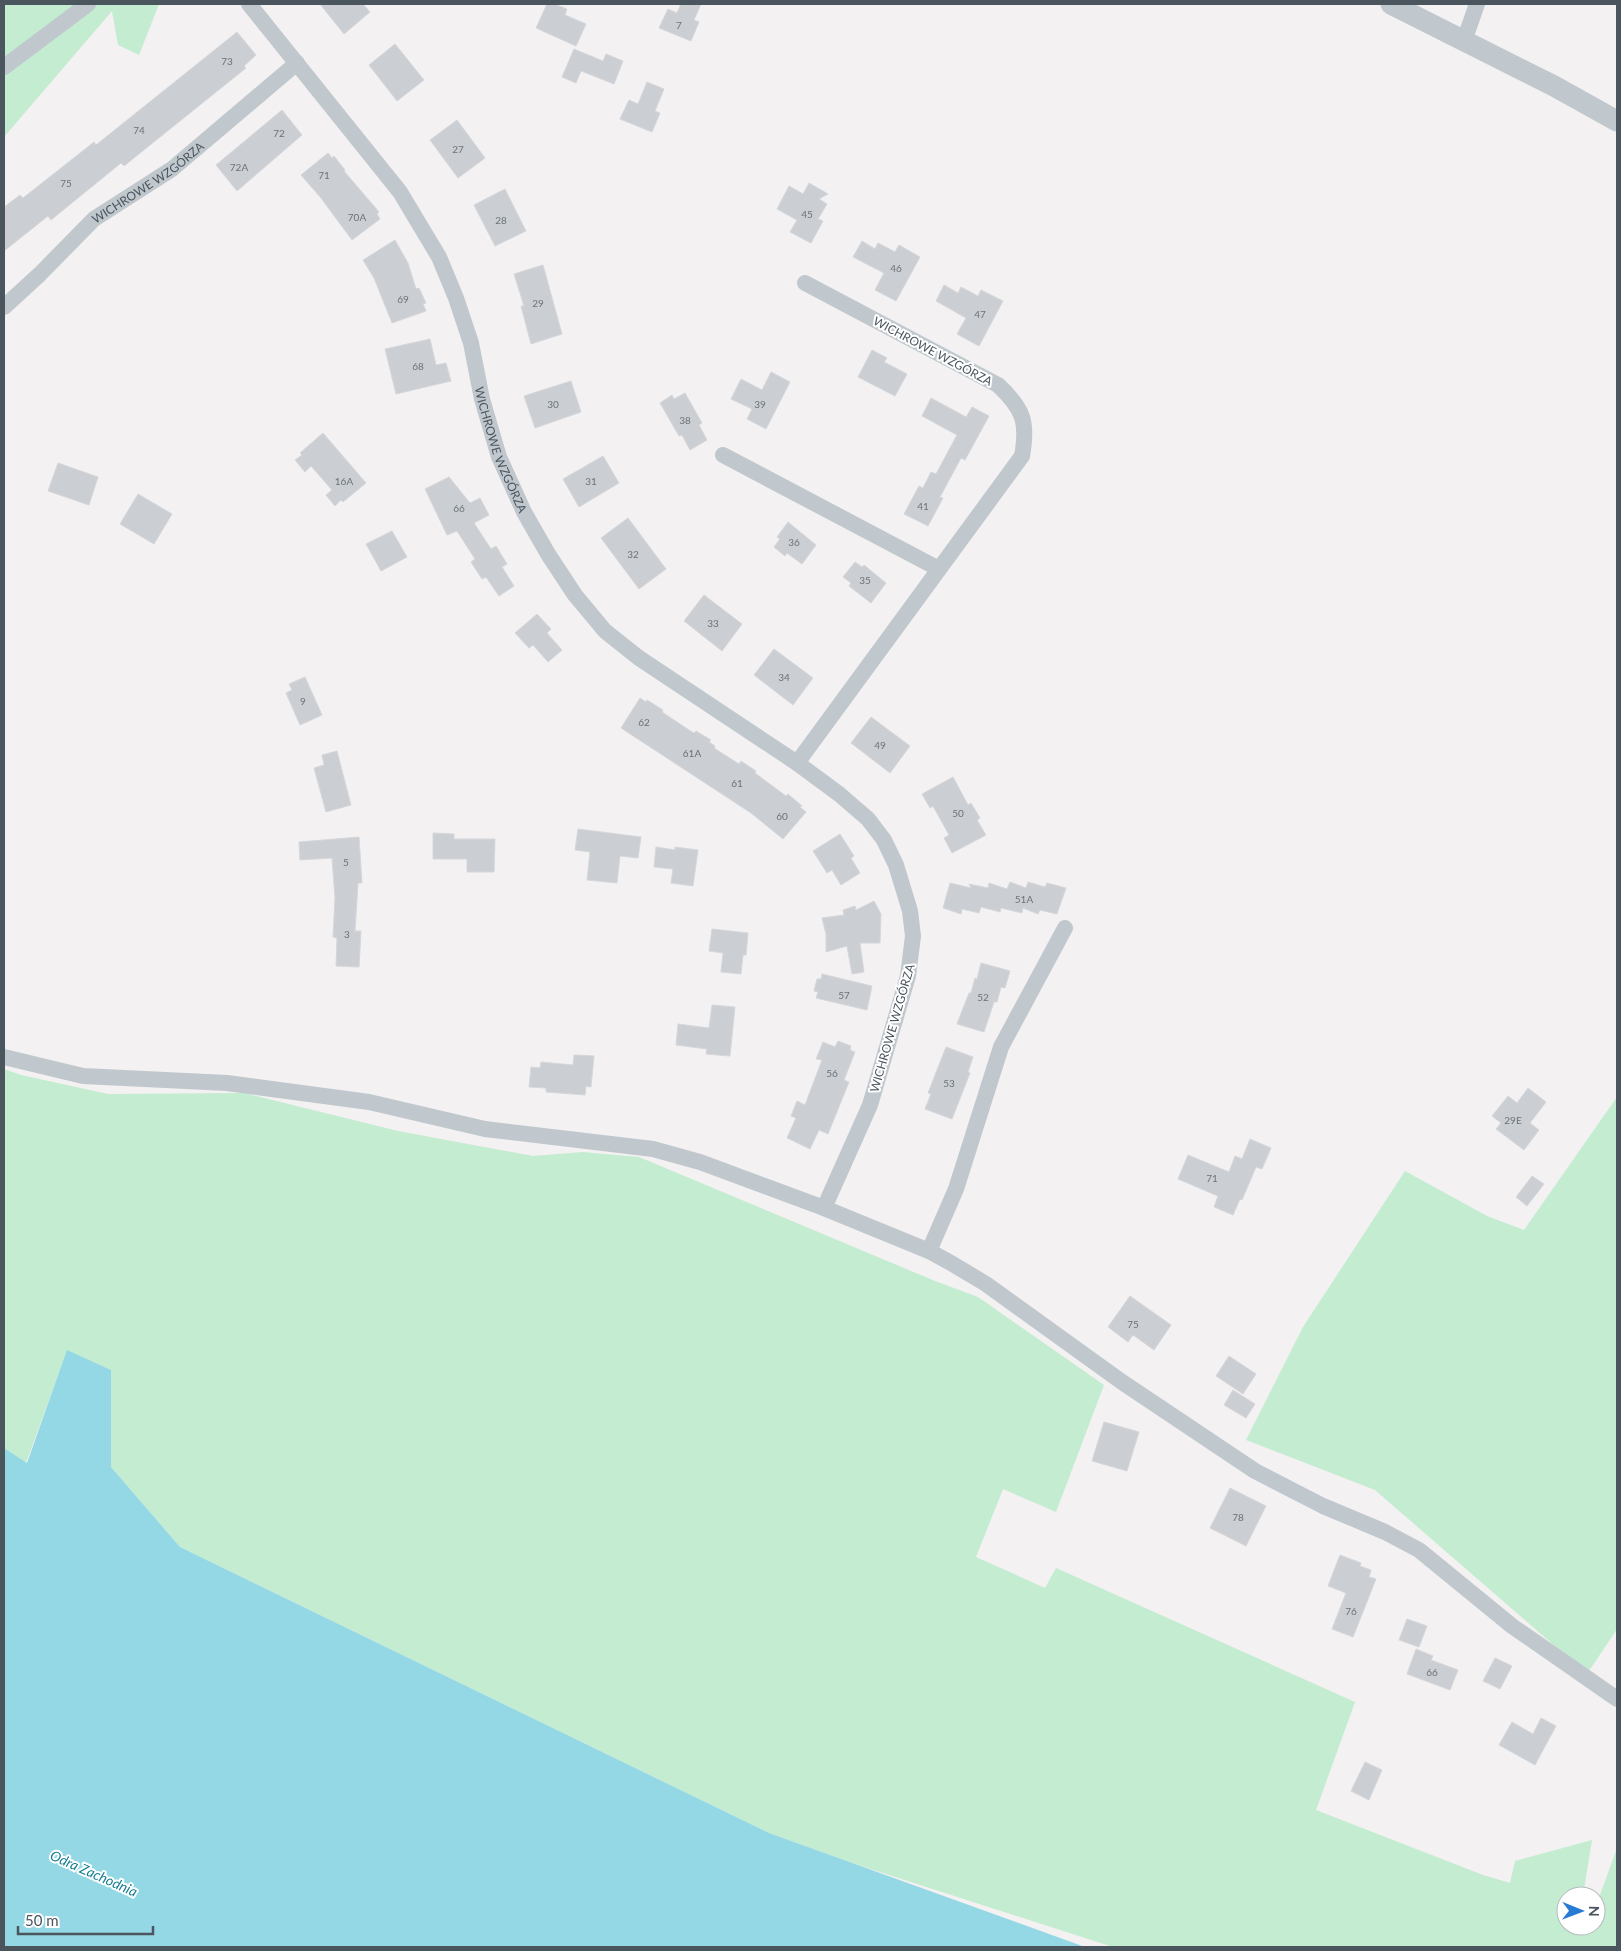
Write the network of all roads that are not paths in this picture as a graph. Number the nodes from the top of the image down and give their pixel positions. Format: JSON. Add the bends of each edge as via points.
{"nodes":[{"id":1,"x":88,"y":4,"type":"edge"},
{"id":2,"x":250,"y":4,"type":"edge"},
{"id":3,"x":1391,"y":4,"type":"edge"},
{"id":4,"x":1476,"y":4,"type":"edge"},
{"id":5,"x":1464,"y":41,"type":"junction"},
{"id":6,"x":297,"y":63,"type":"junction"},
{"id":7,"x":4,"y":67,"type":"edge"},
{"id":8,"x":1617,"y":121,"type":"edge"},
{"id":9,"x":805,"y":283,"type":"dead end"},
{"id":10,"x":4,"y":308,"type":"edge"},
{"id":11,"x":723,"y":455,"type":"dead end"},
{"id":12,"x":939,"y":569,"type":"junction"},
{"id":13,"x":798,"y":763,"type":"junction"},
{"id":14,"x":1065,"y":928,"type":"dead end"},
{"id":15,"x":4,"y":1057,"type":"edge"},
{"id":16,"x":824,"y":1208,"type":"junction"},
{"id":17,"x":929,"y":1251,"type":"junction"},
{"id":18,"x":1617,"y":1699,"type":"edge"}],
"edges":[{"from":1,"to":7,"type":"street"},
{"from":2,"to":6,"type":"street","name":"WICHROWE WZGÓRZA"},
{"from":3,"to":5,"type":"street"},
{"from":4,"to":5,"type":"street"},
{"from":5,"to":8,"type":"street"},
{"from":6,"to":10,"type":"street","name":"WICHROWE WZGÓRZA","via":[[172,169],[94,219]]},
{"from":6,"to":13,"type":"street","name":"WICHROWE WZGÓRZA","via":[[400,192],[439,257],[471,343],[482,399],[499,457],[524,512],[575,594],[605,631],[639,658]]},
{"from":9,"to":12,"type":"street","name":"WICHROWE WZGÓRZA","via":[[998,385],[1012,398],[1021,415],[1026,434],[1022,456]]},
{"from":11,"to":12,"type":"street"},
{"from":12,"to":13,"type":"street","name":"WICHROWE WZGÓRZA"},
{"from":13,"to":16,"type":"street","name":"WICHROWE WZGÓRZA","via":[[868,819],[884,840],[904,891],[913,936],[908,976],[870,1105]]},
{"from":14,"to":17,"type":"street","via":[[1001,1047],[956,1189]]},
{"from":15,"to":16,"type":"street","via":[[83,1076],[227,1083],[369,1102],[485,1129],[652,1149],[700,1162]]},
{"from":16,"to":17,"type":"street"},
{"from":17,"to":18,"type":"street","via":[[986,1284],[1122,1382],[1255,1470],[1323,1506],[1419,1550],[1512,1626]]}]}
